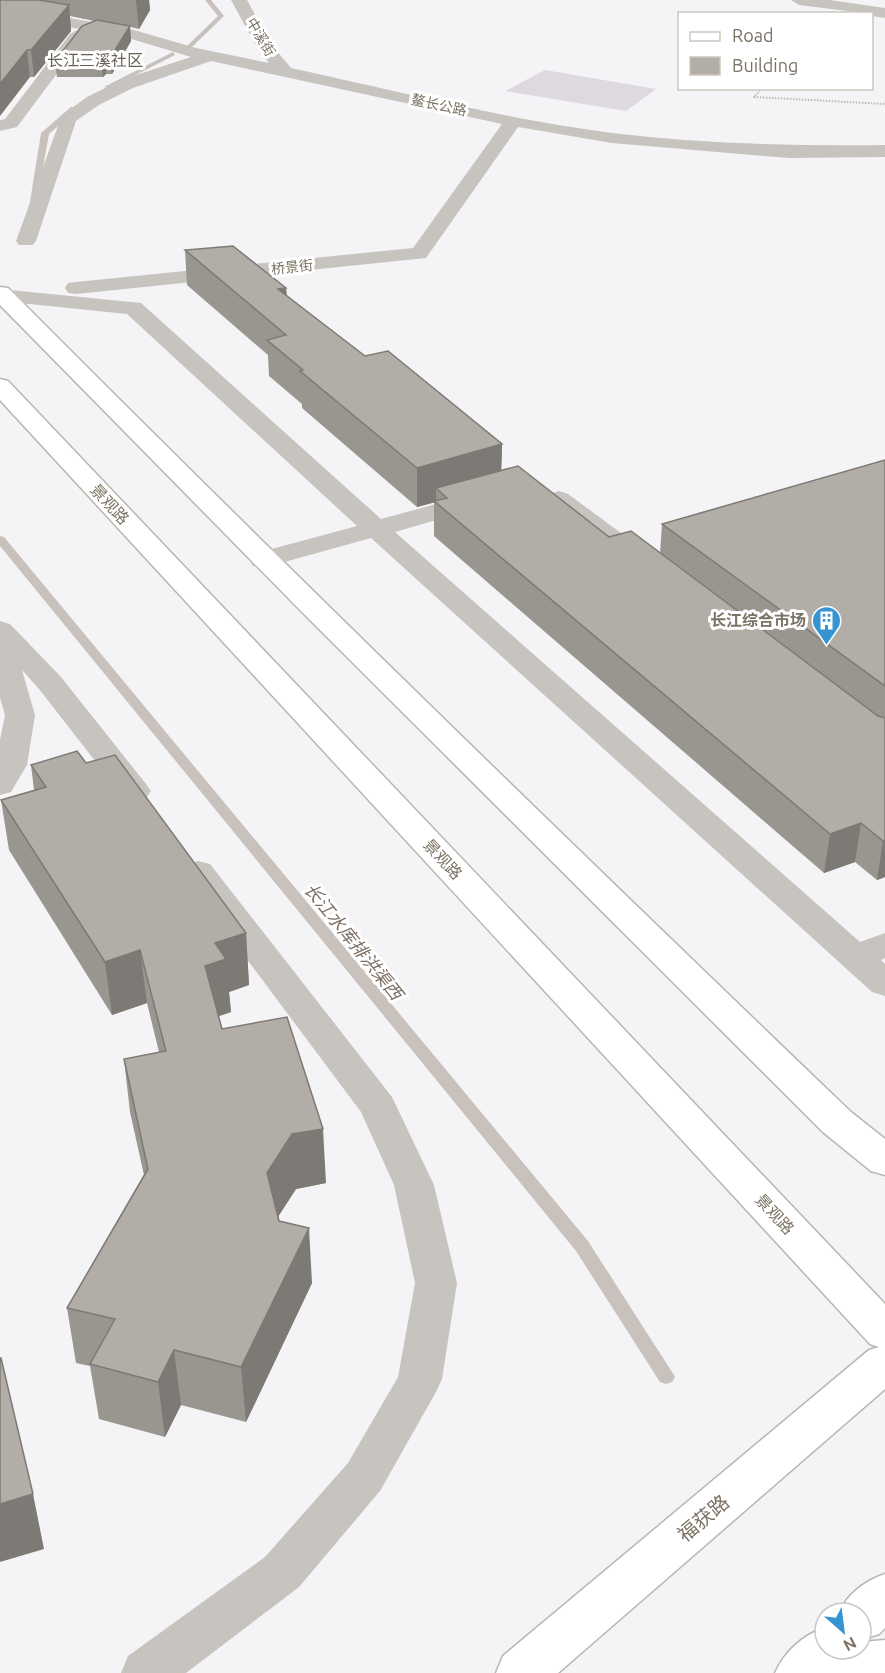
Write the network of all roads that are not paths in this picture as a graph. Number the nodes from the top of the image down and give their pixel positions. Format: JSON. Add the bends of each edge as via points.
{"nodes":[{"id":1,"x":239,"y":0,"type":"edge"},
{"id":2,"x":799,"y":0,"type":"edge"},
{"id":3,"x":0,"y":11,"type":"edge"},
{"id":4,"x":885,"y":13,"type":"edge"},
{"id":5,"x":96,"y":28,"type":"junction"},
{"id":6,"x":209,"y":56,"type":"junction"},
{"id":7,"x":285,"y":72,"type":"junction"},
{"id":8,"x":513,"y":121,"type":"junction"},
{"id":9,"x":0,"y":126,"type":"edge"},
{"id":10,"x":885,"y":151,"type":"edge"},
{"id":11,"x":26,"y":241,"type":"dead end"},
{"id":12,"x":1,"y":294,"type":"edge"},
{"id":13,"x":0,"y":386,"type":"edge"},
{"id":14,"x":540,"y":484,"type":"edge"},
{"id":15,"x":496,"y":496,"type":"edge"},
{"id":16,"x":376,"y":529,"type":"junction"},
{"id":17,"x":648,"y":559,"type":"edge"},
{"id":18,"x":263,"y":560,"type":"junction"},
{"id":19,"x":0,"y":630,"type":"edge"},
{"id":20,"x":0,"y":646,"type":"edge"},
{"id":21,"x":0,"y":785,"type":"edge"},
{"id":22,"x":870,"y":951,"type":"edge"},
{"id":23,"x":885,"y":984,"type":"edge"},
{"id":24,"x":885,"y":1161,"type":"edge"},
{"id":25,"x":885,"y":1332,"type":"edge"},
{"id":26,"x":885,"y":1363,"type":"edge"},
{"id":27,"x":885,"y":1596,"type":"edge"},
{"id":28,"x":873,"y":1607,"type":"edge"},
{"id":29,"x":814,"y":1661,"type":"edge"},
{"id":30,"x":885,"y":1663,"type":"edge"},
{"id":31,"x":146,"y":1673,"type":"edge"},
{"id":32,"x":521,"y":1673,"type":"edge"},
{"id":33,"x":800,"y":1673,"type":"edge"},
{"id":34,"x":837,"y":1673,"type":"edge"}],
"edges":[{"from":1,"to":7,"type":"street","name":"中溪街","via":[[264,46]]},
{"from":2,"to":4,"type":"street"},
{"from":3,"to":5,"type":"street","name":"鳌长公路"},
{"from":5,"to":6,"type":"street","name":"鳌长公路"},
{"from":5,"to":9,"type":"street","via":[[76,36],[11,123]]},
{"from":6,"to":7,"type":"street","name":"鳌长公路"},
{"from":6,"to":11,"type":"street","via":[[127,84],[68,119]]},
{"from":7,"to":8,"type":"street","name":"鳌长公路"},
{"from":8,"to":10,"type":"street","name":"鳌长公路","via":[[612,138],[789,152]]},
{"from":8,"to":12,"type":"street","name":"桥景街","via":[[419,254]]},
{"from":12,"to":16,"type":"street","via":[[133,308]]},
{"from":12,"to":18,"type":"main road"},
{"from":13,"to":25,"type":"main road","name":"景观路"},
{"from":14,"to":17,"type":"street"},
{"from":15,"to":16,"type":"street"},
{"from":16,"to":18,"type":"street"},
{"from":16,"to":22,"type":"street"},
{"from":18,"to":24,"type":"main road","via":[[828,1114]]},
{"from":19,"to":31,"type":"street","via":[[50,683],[264,954],[378,1107],[414,1185],[436,1282],[420,1379],[364,1477],[282,1572]]},
{"from":20,"to":21,"type":"street","via":[[20,715],[11,765]]},
{"from":22,"to":23,"type":"street"},
{"from":26,"to":32,"type":"main road","name":"福获路"},
{"from":27,"to":28,"type":"main road"},
{"from":29,"to":33,"type":"main road"},
{"from":30,"to":34,"type":"main road"}]}
